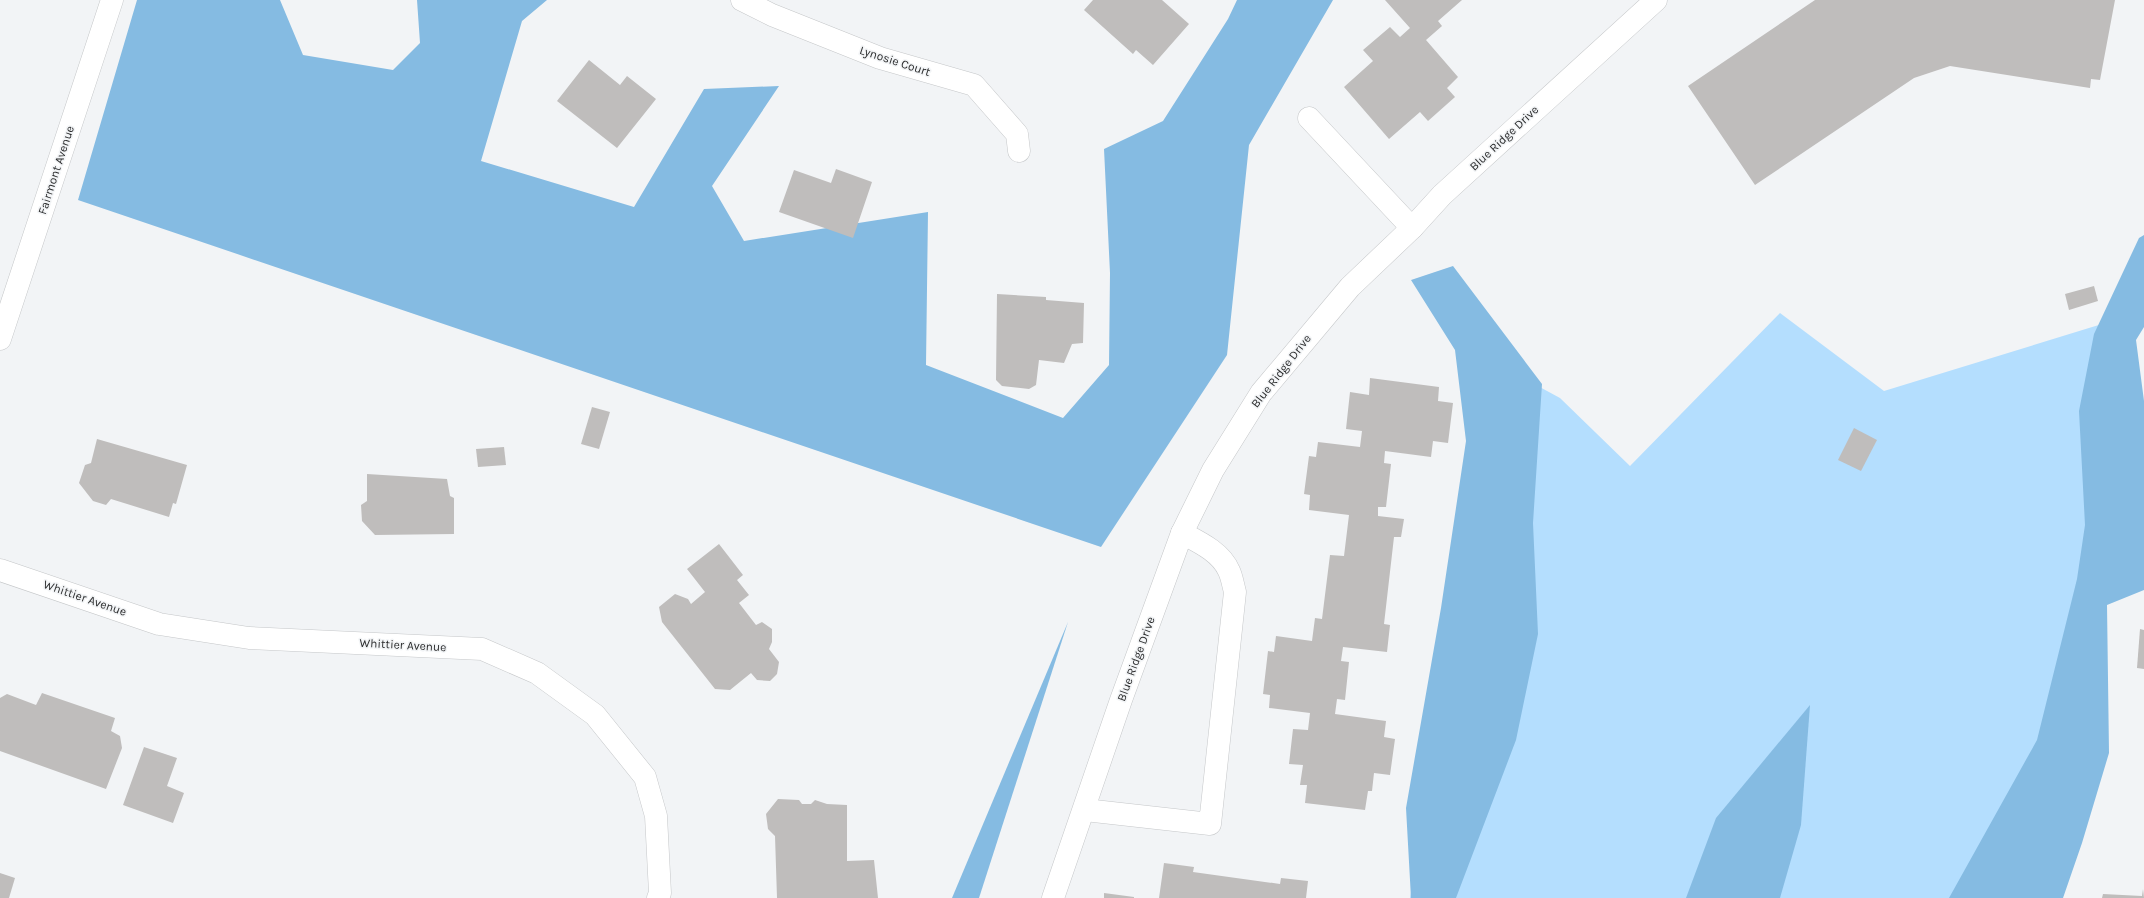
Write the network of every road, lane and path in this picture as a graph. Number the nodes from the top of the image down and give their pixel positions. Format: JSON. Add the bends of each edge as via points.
{"nodes":[{"id":1,"x":112,"y":0,"type":"edge"},
{"id":2,"x":742,"y":0,"type":"edge"},
{"id":3,"x":1656,"y":0,"type":"edge"},
{"id":4,"x":1309,"y":118,"type":"dead end"},
{"id":5,"x":1019,"y":151,"type":"dead end"},
{"id":6,"x":1412,"y":228,"type":"junction"},
{"id":7,"x":0,"y":339,"type":"edge"},
{"id":8,"x":1182,"y":533,"type":"junction"},
{"id":9,"x":0,"y":570,"type":"edge"},
{"id":10,"x":1085,"y":810,"type":"junction"},
{"id":11,"x":658,"y":898,"type":"edge"},
{"id":12,"x":1053,"y":898,"type":"edge"}],
"edges":[{"from":1,"to":7,"type":"street","name":"Fairmont Avenue"},
{"from":2,"to":5,"type":"street","name":"Lynosie Court","via":[[772,15],[880,58],[974,85],[1017,134]]},
{"from":3,"to":6,"type":"street","name":"Blue Ridge Drive","via":[[1442,195]]},
{"from":4,"to":6,"type":"street"},
{"from":6,"to":8,"type":"street","name":"Blue Ridge Drive","via":[[1350,286],[1261,393],[1213,470]]},
{"from":8,"to":10,"type":"street","name":"Blue Ridge Drive","via":[[1121,700]]},
{"from":8,"to":10,"type":"street","via":[[1219,556],[1229,570],[1235,592],[1210,824]]},
{"from":9,"to":11,"type":"street","name":"Whittier Avenue","via":[[159,624],[249,638],[482,649],[537,673],[595,715],[646,777],[656,816],[660,893]]},
{"from":10,"to":12,"type":"street","name":"Blue Ridge Drive"}]}
